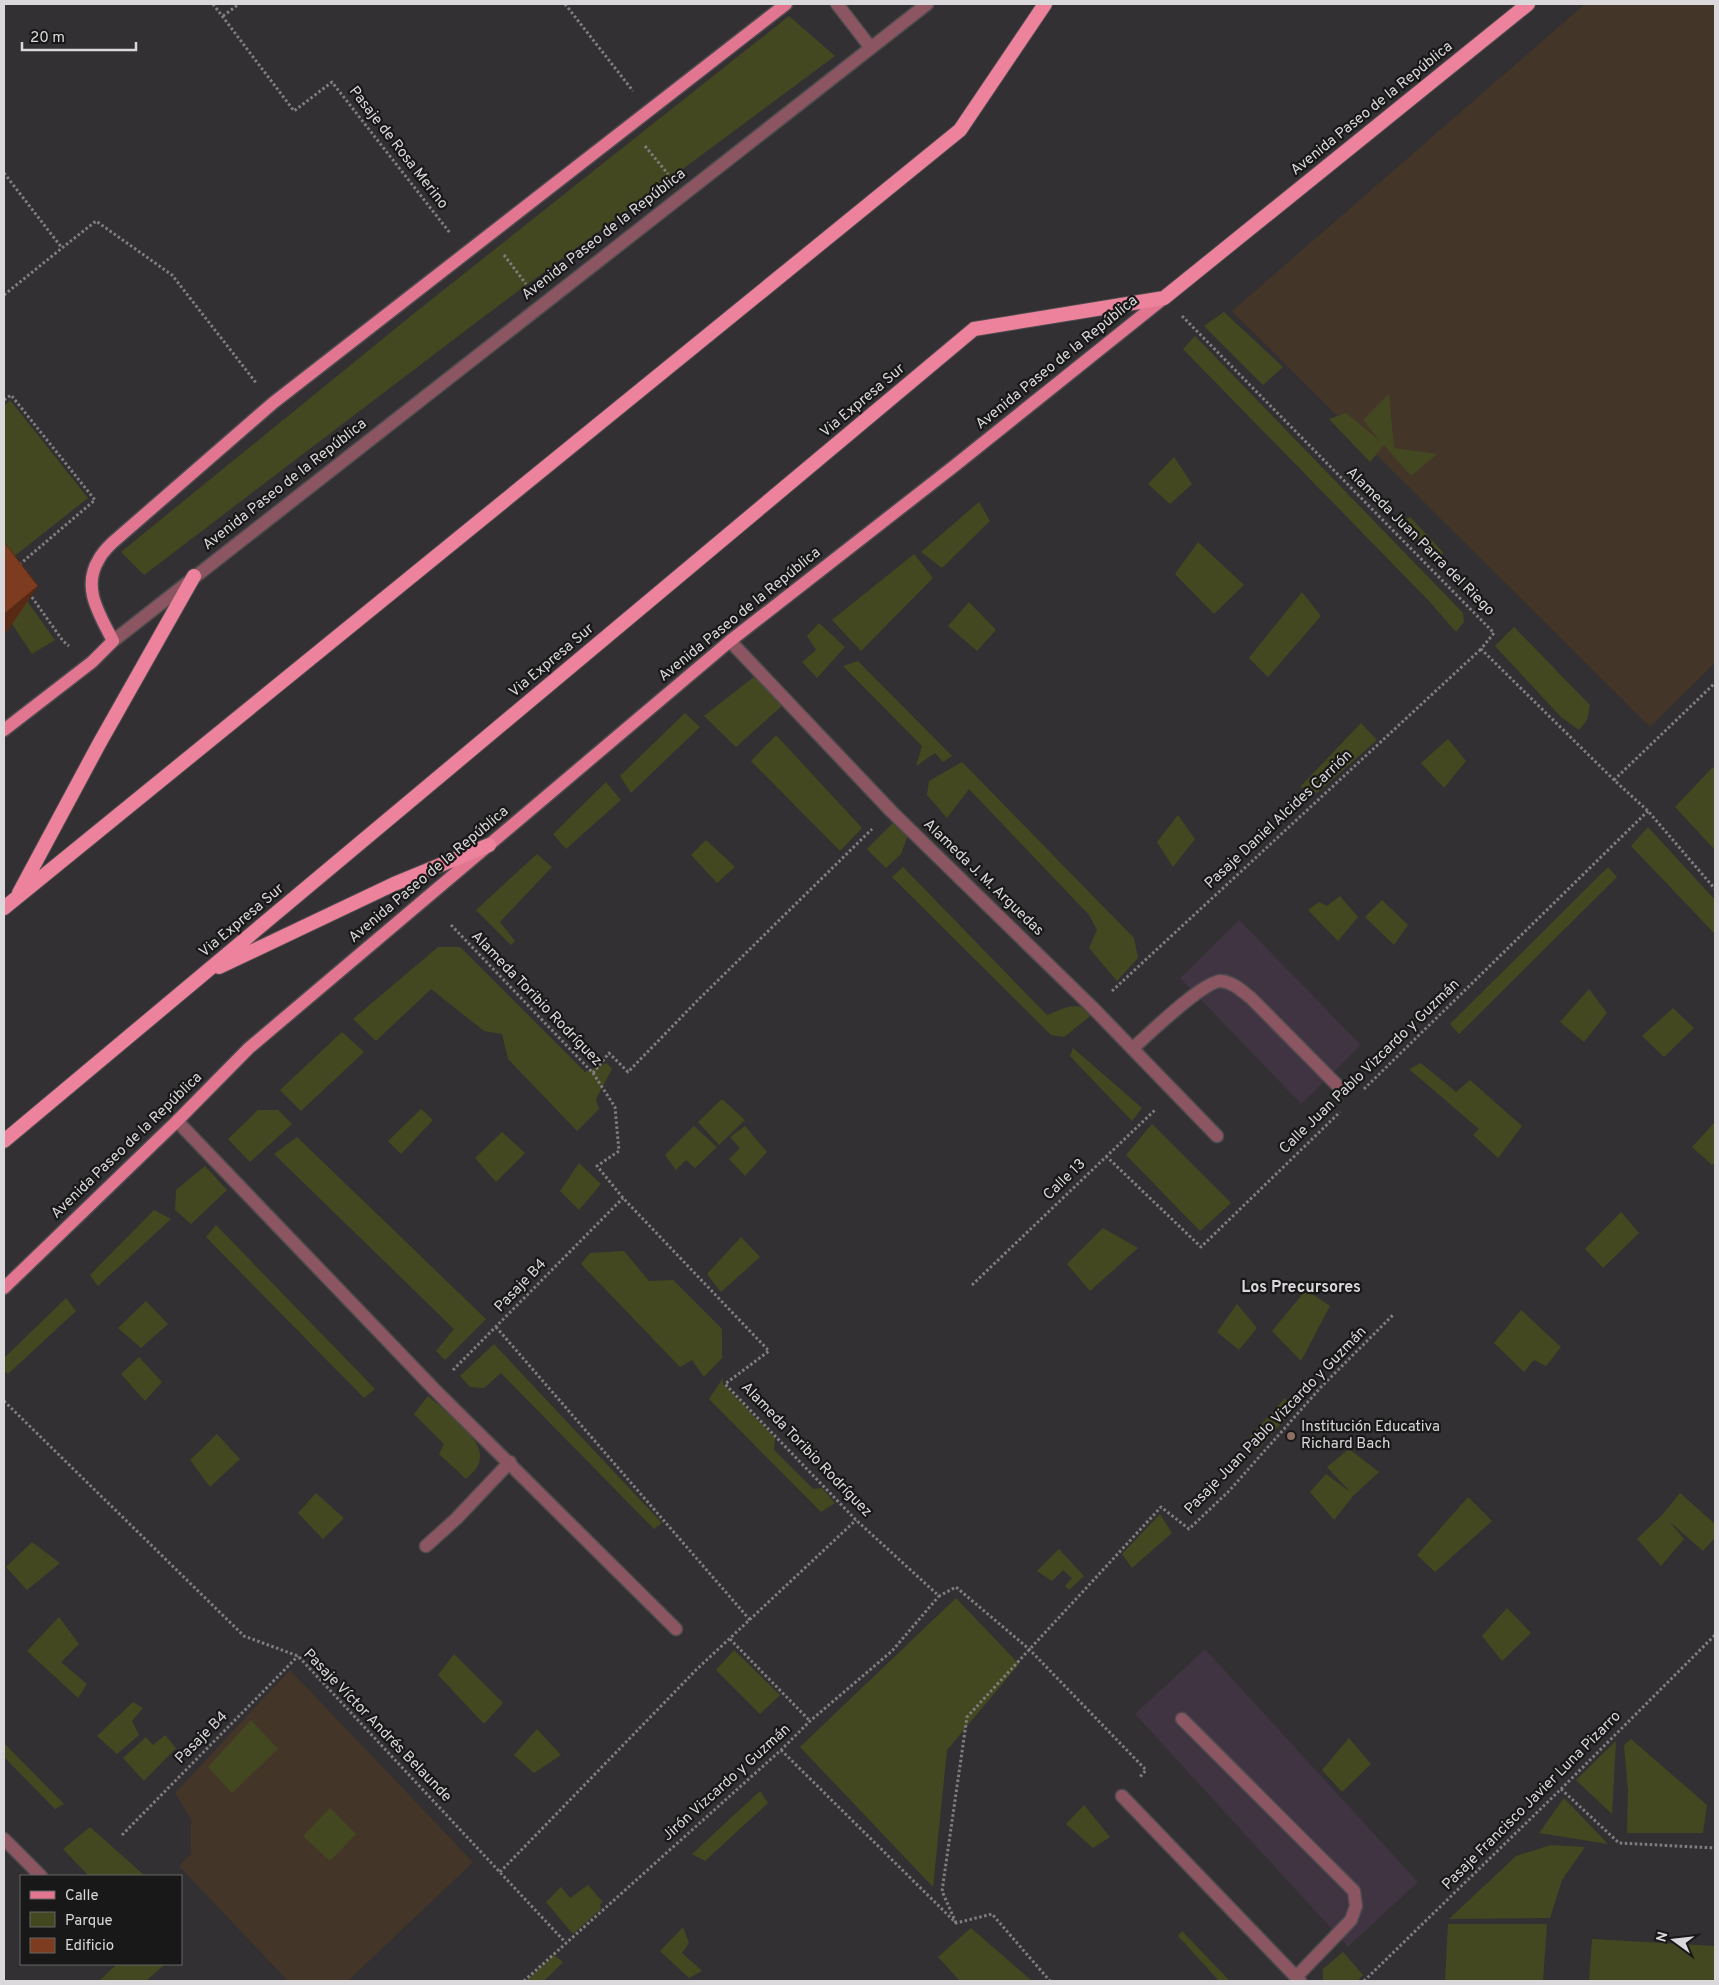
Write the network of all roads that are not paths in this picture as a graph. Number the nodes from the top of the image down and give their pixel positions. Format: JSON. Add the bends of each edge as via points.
{"nodes":[{"id":1,"x":786,"y":4,"type":"edge"},
{"id":2,"x":837,"y":4,"type":"edge"},
{"id":3,"x":927,"y":4,"type":"edge"},
{"id":4,"x":1045,"y":4,"type":"edge"},
{"id":5,"x":1528,"y":4,"type":"edge"},
{"id":6,"x":871,"y":48,"type":"junction"},
{"id":7,"x":1164,"y":298,"type":"junction"},
{"id":8,"x":194,"y":576,"type":"junction"},
{"id":9,"x":113,"y":641,"type":"junction"},
{"id":10,"x":730,"y":641,"type":"junction"},
{"id":11,"x":4,"y":730,"type":"edge"},
{"id":12,"x":489,"y":845,"type":"junction"},
{"id":13,"x":16,"y":898,"type":"junction"},
{"id":14,"x":4,"y":908,"type":"edge"},
{"id":15,"x":200,"y":976,"type":"junction"},
{"id":16,"x":1133,"y":1048,"type":"junction"},
{"id":17,"x":1338,"y":1086,"type":"dead end"},
{"id":18,"x":177,"y":1121,"type":"junction"},
{"id":19,"x":1216,"y":1136,"type":"dead end"},
{"id":20,"x":4,"y":1141,"type":"edge"},
{"id":21,"x":4,"y":1288,"type":"edge"},
{"id":22,"x":510,"y":1462,"type":"junction"},
{"id":23,"x":426,"y":1546,"type":"dead end"},
{"id":24,"x":676,"y":1629,"type":"dead end"},
{"id":25,"x":1182,"y":1719,"type":"dead end"},
{"id":26,"x":1122,"y":1796,"type":"road end"},
{"id":27,"x":4,"y":1839,"type":"edge"},
{"id":28,"x":40,"y":1875,"type":"edge"},
{"id":29,"x":1298,"y":1979,"type":"edge"}],
"edges":[{"from":1,"to":9,"type":"main road","via":[[273,404],[112,543],[98,559],[91,582],[93,601]]},
{"from":2,"to":6,"type":"street"},
{"from":3,"to":6,"type":"street","name":"Avenida Paseo de la República"},
{"from":4,"to":13,"type":"highway","via":[[960,130]]},
{"from":5,"to":7,"type":"highway","name":"Avenida Paseo de la República"},
{"from":6,"to":8,"type":"street","name":"Avenida Paseo de la República"},
{"from":7,"to":10,"type":"main road","name":"Avenida Paseo de la República"},
{"from":7,"to":15,"type":"highway","name":"Via Expresa Sur","via":[[974,329]]},
{"from":8,"to":9,"type":"street","name":"Avenida Paseo de la República"},
{"from":8,"to":13,"type":"highway"},
{"from":9,"to":11,"type":"main road","name":"Avenida Paseo de la República","via":[[92,662]]},
{"from":10,"to":12,"type":"main road","name":"Avenida Paseo de la República"},
{"from":10,"to":16,"type":"street","name":"Alameda J. M. Arguedas","via":[[891,811]]},
{"from":12,"to":15,"type":"highway","via":[[394,884]]},
{"from":12,"to":18,"type":"main road","name":"Avenida Paseo de la República","via":[[249,1048]]},
{"from":13,"to":14,"type":"highway"},
{"from":15,"to":20,"type":"highway","name":"Via Expresa Sur"},
{"from":16,"to":17,"type":"street","via":[[1212,982],[1226,982],[1237,986],[1251,998]]},
{"from":16,"to":19,"type":"street","name":"Alameda J. M. Arguedas"},
{"from":18,"to":21,"type":"main road","name":"Avenida Paseo de la República"},
{"from":18,"to":22,"type":"street","via":[[434,1389]]},
{"from":22,"to":23,"type":"street"},
{"from":22,"to":24,"type":"street"},
{"from":25,"to":29,"type":"street","via":[[1354,1891],[1356,1906],[1351,1920]]},
{"from":26,"to":29,"type":"street"},
{"from":27,"to":28,"type":"street"}]}
